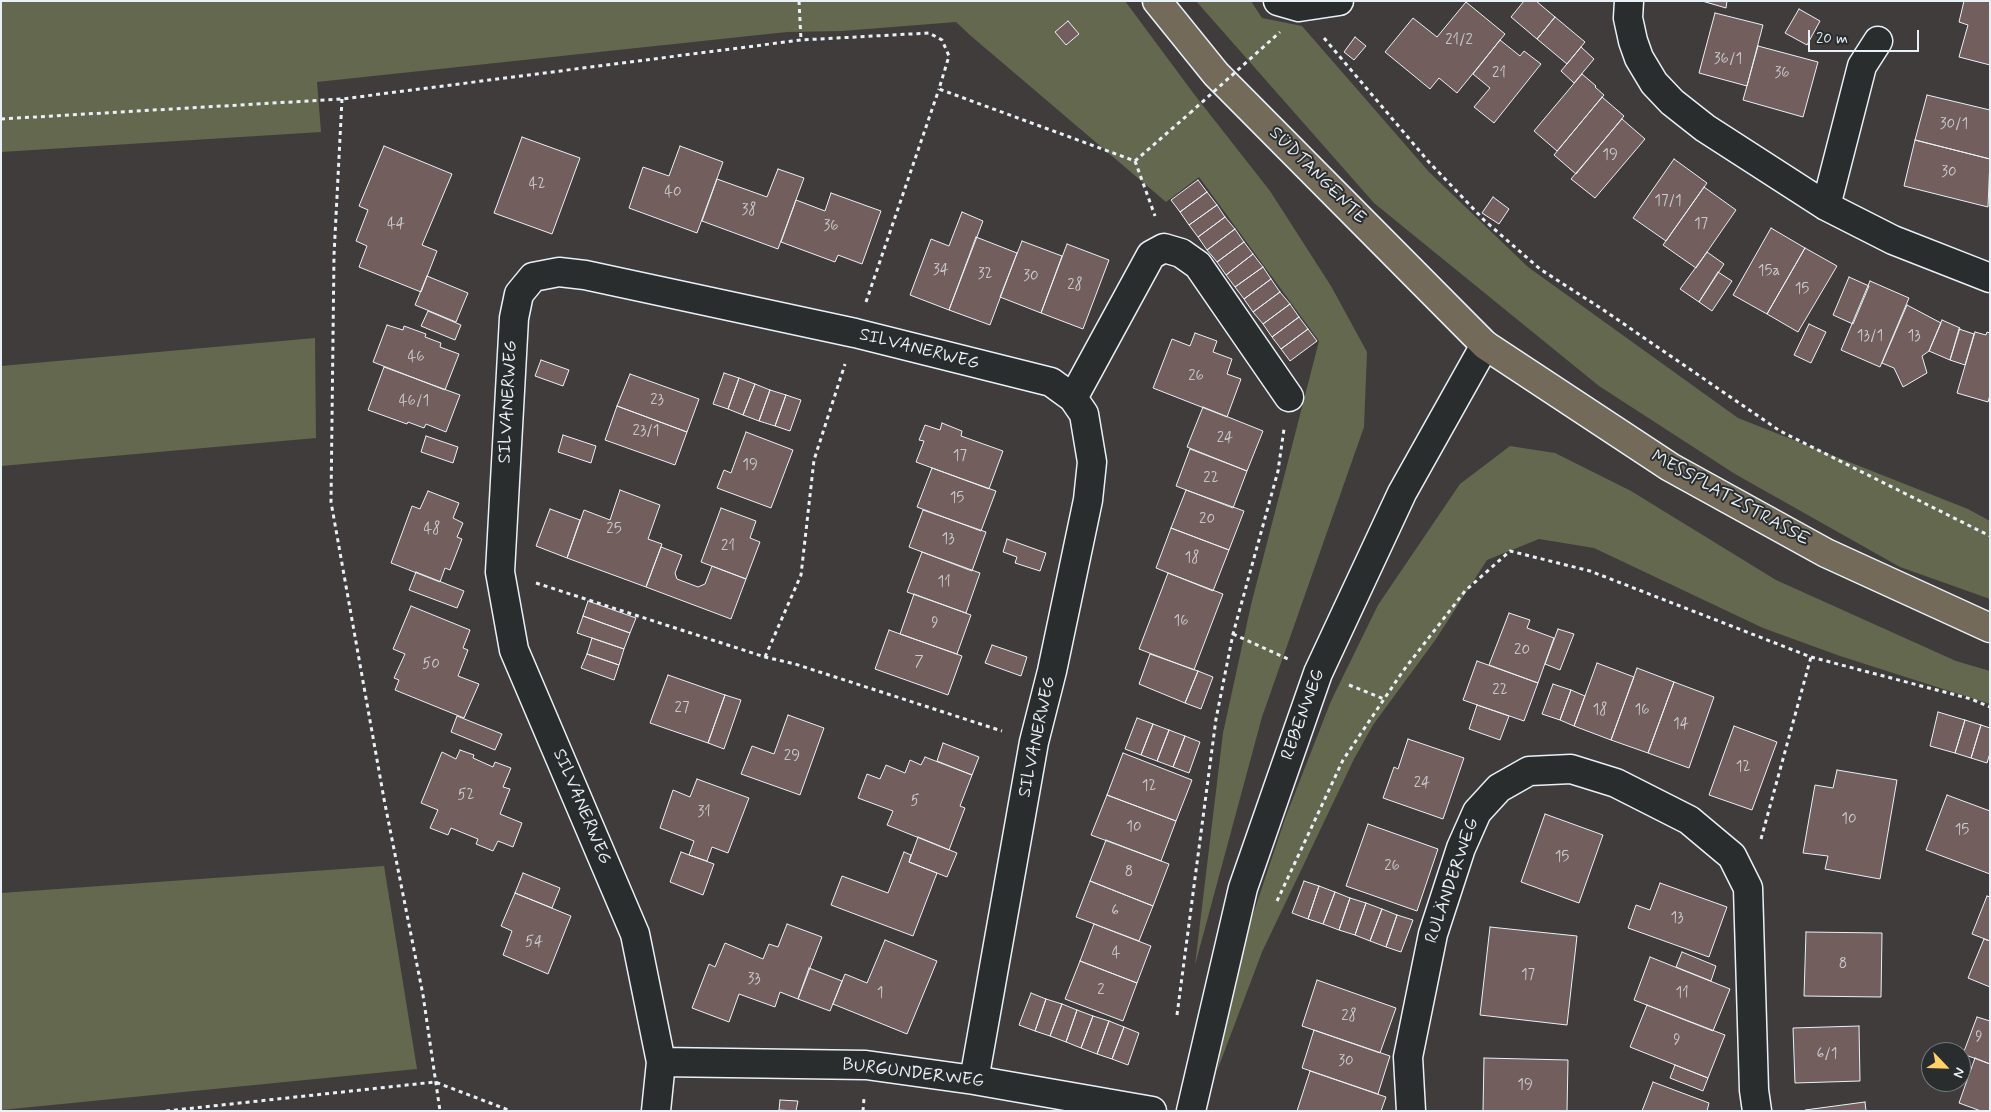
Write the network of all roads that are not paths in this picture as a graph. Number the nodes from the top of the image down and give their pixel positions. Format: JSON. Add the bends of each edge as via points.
{"nodes":[{"id":1,"x":1157,"y":1,"type":"edge"},
{"id":2,"x":1339,"y":1,"type":"edge"},
{"id":3,"x":1629,"y":1,"type":"edge"},
{"id":4,"x":1288,"y":4,"type":"edge"},
{"id":5,"x":1878,"y":41,"type":"dead end"},
{"id":6,"x":1826,"y":206,"type":"junction"},
{"id":7,"x":1990,"y":278,"type":"edge"},
{"id":8,"x":1485,"y":345,"type":"junction"},
{"id":9,"x":1289,"y":397,"type":"road end"},
{"id":10,"x":1073,"y":398,"type":"junction"},
{"id":11,"x":1990,"y":628,"type":"edge"},
{"id":12,"x":661,"y":1062,"type":"junction"},
{"id":13,"x":974,"y":1080,"type":"junction"},
{"id":14,"x":656,"y":1111,"type":"edge"},
{"id":15,"x":1152,"y":1111,"type":"edge"},
{"id":16,"x":1191,"y":1111,"type":"edge"},
{"id":17,"x":1411,"y":1111,"type":"edge"},
{"id":18,"x":1757,"y":1111,"type":"edge"}],
"edges":[{"from":1,"to":8,"type":"main road","name":"SÜDTANGENTE","via":[[1216,74]]},
{"from":2,"to":4,"type":"street"},
{"from":3,"to":6,"type":"street","via":[[1628,18],[1640,58],[1654,83],[1672,102],[1705,128]]},
{"from":5,"to":6,"type":"street","via":[[1862,66]]},
{"from":6,"to":7,"type":"street","via":[[1893,240]]},
{"from":8,"to":11,"type":"main road","name":"MESSPLATZSTRASSE","via":[[1670,467],[1826,553]]},
{"from":8,"to":16,"type":"street","name":"REBENWEG","via":[[1402,493],[1318,673],[1243,888]]},
{"from":9,"to":10,"type":"street","via":[[1198,265],[1164,248],[1151,255]]},
{"from":10,"to":12,"type":"street","name":"SILVANERWEG","via":[[1051,382],[855,333],[584,276],[558,272],[533,277],[519,294],[514,318],[500,572],[514,650],[635,934]]},
{"from":10,"to":13,"type":"street","name":"SILVANERWEG","via":[[1084,414],[1092,462],[1088,500],[1034,742]]},
{"from":12,"to":13,"type":"street","name":"BURGUNDERWEG","via":[[866,1065]]},
{"from":12,"to":14,"type":"street"},
{"from":13,"to":15,"type":"street","name":"BURGUNDERWEG"},
{"from":17,"to":18,"type":"street","name":"RULÄNDERWEG","via":[[1408,1057],[1433,934],[1461,848],[1477,812],[1499,788],[1530,771],[1571,768],[1616,783],[1689,820],[1732,856],[1748,888]]}]}
